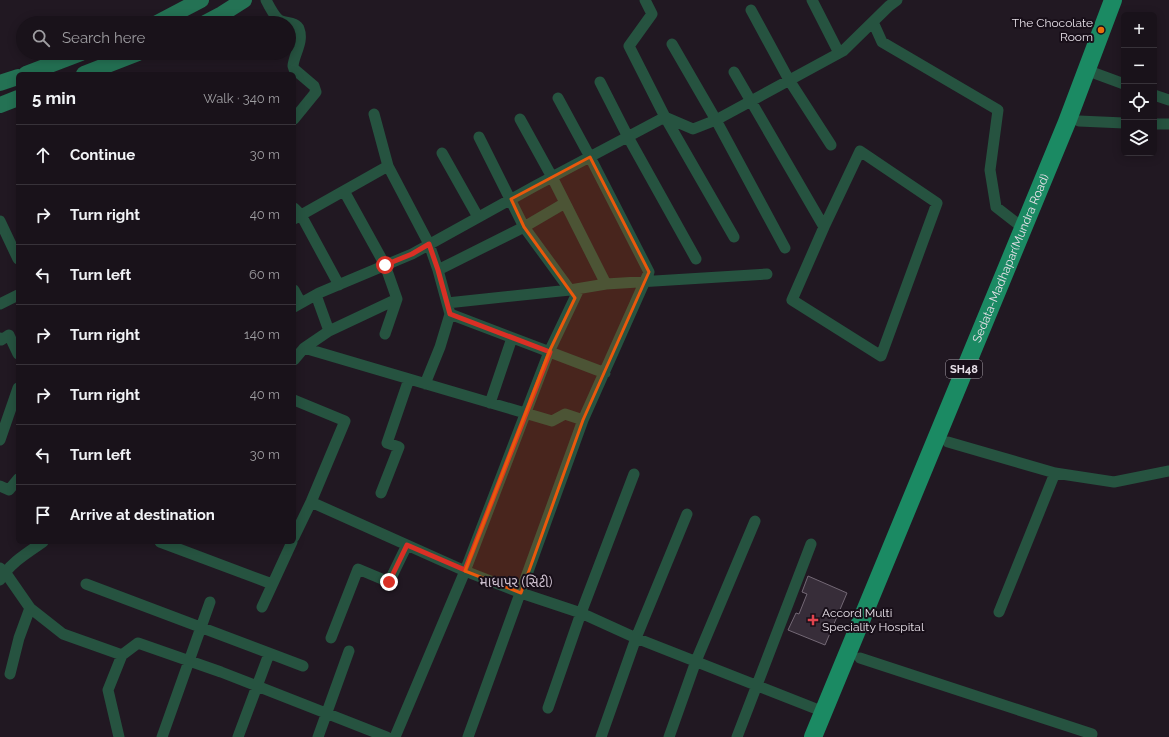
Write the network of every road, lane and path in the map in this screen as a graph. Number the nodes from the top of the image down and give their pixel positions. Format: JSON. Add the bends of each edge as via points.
{"nodes":[{"id":1,"x":201,"y":0,"type":"edge"},
{"id":2,"x":244,"y":0,"type":"edge"},
{"id":3,"x":266,"y":0,"type":"edge"},
{"id":4,"x":644,"y":0,"type":"edge"},
{"id":5,"x":812,"y":0,"type":"edge"},
{"id":6,"x":897,"y":0,"type":"edge"},
{"id":7,"x":1113,"y":0,"type":"edge"},
{"id":8,"x":1126,"y":0,"type":"edge"},
{"id":9,"x":751,"y":10,"type":"dead end"},
{"id":10,"x":170,"y":16,"type":"edge"},
{"id":11,"x":218,"y":16,"type":"edge"},
{"id":12,"x":276,"y":16,"type":"edge"},
{"id":13,"x":873,"y":22,"type":"junction"},
{"id":14,"x":296,"y":26,"type":"edge"},
{"id":15,"x":672,"y":44,"type":"dead end"},
{"id":16,"x":840,"y":53,"type":"junction"},
{"id":17,"x":296,"y":55,"type":"edge"},
{"id":18,"x":63,"y":60,"type":"edge"},
{"id":19,"x":120,"y":60,"type":"edge"},
{"id":20,"x":295,"y":60,"type":"edge"},
{"id":21,"x":31,"y":72,"type":"edge"},
{"id":22,"x":89,"y":72,"type":"edge"},
{"id":23,"x":734,"y":72,"type":"dead end"},
{"id":24,"x":1092,"y":72,"type":"junction"},
{"id":25,"x":16,"y":78,"type":"edge"},
{"id":26,"x":789,"y":80,"type":"junction"},
{"id":27,"x":600,"y":82,"type":"dead end"},
{"id":28,"x":0,"y":83,"type":"edge"},
{"id":29,"x":1121,"y":83,"type":"edge"},
{"id":30,"x":1157,"y":96,"type":"edge"},
{"id":31,"x":558,"y":98,"type":"dead end"},
{"id":32,"x":16,"y":99,"type":"edge"},
{"id":33,"x":1169,"y":100,"type":"edge"},
{"id":34,"x":750,"y":101,"type":"junction"},
{"id":35,"x":0,"y":105,"type":"edge"},
{"id":36,"x":374,"y":114,"type":"dead end"},
{"id":37,"x":296,"y":117,"type":"edge"},
{"id":38,"x":665,"y":117,"type":"junction"},
{"id":39,"x":520,"y":119,"type":"dead end"},
{"id":40,"x":716,"y":120,"type":"junction"},
{"id":41,"x":1079,"y":121,"type":"junction"},
{"id":42,"x":1121,"y":123,"type":"edge"},
{"id":43,"x":1157,"y":124,"type":"edge"},
{"id":44,"x":1169,"y":124,"type":"edge"},
{"id":45,"x":628,"y":137,"type":"junction"},
{"id":46,"x":479,"y":138,"type":"dead end"},
{"id":47,"x":831,"y":144,"type":"dead end"},
{"id":48,"x":442,"y":153,"type":"dead end"},
{"id":49,"x":590,"y":157,"type":"junction"},
{"id":50,"x":388,"y":166,"type":"junction"},
{"id":51,"x":552,"y":177,"type":"junction"},
{"id":52,"x":344,"y":191,"type":"junction"},
{"id":53,"x":510,"y":199,"type":"junction"},
{"id":54,"x":565,"y":203,"type":"junction"},
{"id":55,"x":296,"y":214,"type":"edge"},
{"id":56,"x":478,"y":217,"type":"junction"},
{"id":57,"x":0,"y":221,"type":"edge"},
{"id":58,"x":824,"y":226,"type":"junction"},
{"id":59,"x":524,"y":227,"type":"junction"},
{"id":60,"x":1023,"y":228,"type":"junction"},
{"id":61,"x":734,"y":237,"type":"dead end"},
{"id":62,"x":429,"y":244,"type":"junction"},
{"id":63,"x":785,"y":248,"type":"dead end"},
{"id":64,"x":16,"y":255,"type":"edge"},
{"id":65,"x":696,"y":259,"type":"dead end"},
{"id":66,"x":385,"y":265,"type":"junction"},
{"id":67,"x":438,"y":270,"type":"junction"},
{"id":68,"x":767,"y":274,"type":"dead end"},
{"id":69,"x":645,"y":282,"type":"junction"},
{"id":70,"x":606,"y":284,"type":"junction"},
{"id":71,"x":339,"y":285,"type":"junction"},
{"id":72,"x":574,"y":289,"type":"junction"},
{"id":73,"x":316,"y":295,"type":"junction"},
{"id":74,"x":16,"y":296,"type":"edge"},
{"id":75,"x":397,"y":299,"type":"junction"},
{"id":76,"x":0,"y":304,"type":"edge"},
{"id":77,"x":298,"y":305,"type":"edge"},
{"id":78,"x":449,"y":308,"type":"junction"},
{"id":79,"x":329,"y":330,"type":"junction"},
{"id":80,"x":386,"y":334,"type":"dead end"},
{"id":81,"x":0,"y":338,"type":"edge"},
{"id":82,"x":512,"y":338,"type":"junction"},
{"id":83,"x":304,"y":348,"type":"junction"},
{"id":84,"x":16,"y":350,"type":"edge"},
{"id":85,"x":550,"y":352,"type":"junction"},
{"id":86,"x":296,"y":358,"type":"edge"},
{"id":87,"x":605,"y":373,"type":"junction"},
{"id":88,"x":408,"y":379,"type":"junction"},
{"id":89,"x":425,"y":384,"type":"junction"},
{"id":90,"x":16,"y":394,"type":"edge"},
{"id":91,"x":296,"y":401,"type":"edge"},
{"id":92,"x":490,"y":403,"type":"junction"},
{"id":93,"x":526,"y":414,"type":"junction"},
{"id":94,"x":583,"y":420,"type":"junction"},
{"id":95,"x":0,"y":440,"type":"edge"},
{"id":96,"x":948,"y":442,"type":"junction"},
{"id":97,"x":1169,"y":471,"type":"edge"},
{"id":98,"x":1055,"y":472,"type":"junction"},
{"id":99,"x":634,"y":474,"type":"dead end"},
{"id":100,"x":16,"y":481,"type":"edge"},
{"id":101,"x":0,"y":486,"type":"edge"},
{"id":102,"x":381,"y":493,"type":"dead end"},
{"id":103,"x":310,"y":502,"type":"junction"},
{"id":104,"x":687,"y":514,"type":"dead end"},
{"id":105,"x":755,"y":521,"type":"dead end"},
{"id":106,"x":296,"y":528,"type":"edge"},
{"id":107,"x":40,"y":544,"type":"edge"},
{"id":108,"x":165,"y":544,"type":"edge"},
{"id":109,"x":291,"y":544,"type":"edge"},
{"id":110,"x":811,"y":544,"type":"dead end"},
{"id":111,"x":407,"y":545,"type":"junction"},
{"id":112,"x":465,"y":570,"type":"junction"},
{"id":113,"x":2,"y":573,"type":"edge"},
{"id":114,"x":86,"y":584,"type":"dead end"},
{"id":115,"x":272,"y":584,"type":"junction"},
{"id":116,"x":521,"y":592,"type":"junction"},
{"id":117,"x":210,"y":602,"type":"dead end"},
{"id":118,"x":262,"y":607,"type":"dead end"},
{"id":119,"x":30,"y":608,"type":"junction"},
{"id":120,"x":999,"y":612,"type":"dead end"},
{"id":121,"x":581,"y":613,"type":"junction"},
{"id":122,"x":201,"y":628,"type":"junction"},
{"id":123,"x":331,"y":638,"type":"dead end"},
{"id":124,"x":636,"y":638,"type":"junction"},
{"id":125,"x":349,"y":651,"type":"dead end"},
{"id":126,"x":269,"y":654,"type":"junction"},
{"id":127,"x":122,"y":655,"type":"junction"},
{"id":128,"x":860,"y":658,"type":"junction"},
{"id":129,"x":189,"y":661,"type":"junction"},
{"id":130,"x":696,"y":661,"type":"junction"},
{"id":131,"x":303,"y":666,"type":"dead end"},
{"id":132,"x":10,"y":674,"type":"dead end"},
{"id":133,"x":256,"y":686,"type":"junction"},
{"id":134,"x":757,"y":686,"type":"junction"},
{"id":135,"x":548,"y":708,"type":"dead end"},
{"id":136,"x":824,"y":712,"type":"junction"},
{"id":137,"x":327,"y":714,"type":"junction"},
{"id":138,"x":1092,"y":734,"type":"dead end"},
{"id":139,"x":119,"y":737,"type":"edge"},
{"id":140,"x":162,"y":737,"type":"edge"},
{"id":141,"x":238,"y":737,"type":"edge"},
{"id":142,"x":318,"y":737,"type":"edge"},
{"id":143,"x":387,"y":737,"type":"edge"},
{"id":144,"x":395,"y":737,"type":"edge"},
{"id":145,"x":468,"y":737,"type":"edge"},
{"id":146,"x":601,"y":737,"type":"edge"},
{"id":147,"x":670,"y":737,"type":"edge"},
{"id":148,"x":736,"y":737,"type":"edge"},
{"id":149,"x":813,"y":737,"type":"edge"},
{"id":150,"x":827,"y":737,"type":"edge"}],
"edges":[{"from":1,"to":10,"type":"main road"},
{"from":2,"to":11,"type":"main road"},
{"from":3,"to":12,"type":"street"},
{"from":4,"to":38,"type":"street","via":[[652,14],[629,46]]},
{"from":5,"to":16,"type":"street"},
{"from":6,"to":13,"type":"street"},
{"from":7,"to":24,"type":"main road","name":"Sedata-Madhapar(Mundra Road)","number":"SH48"},
{"from":8,"to":24,"type":"main road","name":"Sedata-Madhapar(Mundra Road)","number":"SH48"},
{"from":9,"to":26,"type":"street"},
{"from":13,"to":16,"type":"street"},
{"from":13,"to":60,"type":"street","via":[[882,42],[998,110],[990,170],[996,207]]},
{"from":14,"to":17,"type":"street","via":[[299,30]]},
{"from":15,"to":40,"type":"street"},
{"from":16,"to":26,"type":"street"},
{"from":18,"to":21,"type":"main road"},
{"from":19,"to":22,"type":"main road"},
{"from":20,"to":37,"type":"street","via":[[294,69],[316,89]]},
{"from":23,"to":34,"type":"street"},
{"from":24,"to":29,"type":"street"},
{"from":24,"to":41,"type":"main road","name":"Sedata-Madhapar(Mundra Road)","number":"SH48"},
{"from":24,"to":60,"type":"main road","name":"Sedata-Madhapar(Mundra Road)","number":"SH48","via":[[1067,122]]},
{"from":25,"to":28,"type":"main road"},
{"from":26,"to":34,"type":"street"},
{"from":26,"to":47,"type":"street"},
{"from":27,"to":45,"type":"street"},
{"from":30,"to":33,"type":"street"},
{"from":31,"to":49,"type":"street"},
{"from":32,"to":35,"type":"main road"},
{"from":34,"to":40,"type":"street"},
{"from":34,"to":58,"type":"street"},
{"from":36,"to":50,"type":"street"},
{"from":38,"to":40,"type":"street","via":[[693,129]]},
{"from":38,"to":45,"type":"street"},
{"from":38,"to":61,"type":"street"},
{"from":39,"to":51,"type":"street"},
{"from":40,"to":63,"type":"street"},
{"from":41,"to":42,"type":"street"},
{"from":41,"to":96,"type":"main road","name":"Sedata-Madhapar(Mundra Road)","number":"SH48"},
{"from":43,"to":44,"type":"street"},
{"from":45,"to":49,"type":"street"},
{"from":45,"to":65,"type":"street"},
{"from":46,"to":53,"type":"street"},
{"from":48,"to":56,"type":"street"},
{"from":49,"to":51,"type":"street"},
{"from":49,"to":69,"type":"street","via":[[649,272]]},
{"from":50,"to":52,"type":"street"},
{"from":50,"to":62,"type":"street"},
{"from":51,"to":53,"type":"street"},
{"from":51,"to":54,"type":"street"},
{"from":52,"to":55,"type":"street"},
{"from":52,"to":66,"type":"street"},
{"from":53,"to":56,"type":"street"},
{"from":53,"to":59,"type":"street"},
{"from":54,"to":59,"type":"street"},
{"from":54,"to":70,"type":"street"},
{"from":55,"to":71,"type":"street"},
{"from":56,"to":62,"type":"street"},
{"from":57,"to":64,"type":"street"},
{"from":58,"to":58,"type":"street","via":[[860,151],[937,203],[881,356],[792,300]]},
{"from":59,"to":67,"type":"street"},
{"from":59,"to":72,"type":"street"},
{"from":60,"to":136,"type":"main road","name":"Sedata-Madhapar(Mundra Road)","number":"SH48"},
{"from":62,"to":66,"type":"street"},
{"from":62,"to":67,"type":"street"},
{"from":66,"to":71,"type":"street"},
{"from":66,"to":75,"type":"street"},
{"from":67,"to":78,"type":"street"},
{"from":68,"to":69,"type":"street"},
{"from":69,"to":70,"type":"street"},
{"from":69,"to":87,"type":"street"},
{"from":70,"to":72,"type":"street"},
{"from":71,"to":73,"type":"street"},
{"from":72,"to":78,"type":"street"},
{"from":72,"to":85,"type":"street"},
{"from":73,"to":77,"type":"street"},
{"from":73,"to":79,"type":"street"},
{"from":74,"to":76,"type":"street"},
{"from":75,"to":79,"type":"street"},
{"from":75,"to":80,"type":"street"},
{"from":78,"to":82,"type":"street"},
{"from":78,"to":89,"type":"street","via":[[440,347]]},
{"from":79,"to":83,"type":"street"},
{"from":81,"to":84,"type":"street","via":[[1,340],[9,335]]},
{"from":82,"to":85,"type":"street"},
{"from":82,"to":92,"type":"street"},
{"from":83,"to":86,"type":"street"},
{"from":83,"to":88,"type":"street"},
{"from":85,"to":87,"type":"street"},
{"from":85,"to":93,"type":"street"},
{"from":87,"to":94,"type":"street"},
{"from":88,"to":89,"type":"street"},
{"from":88,"to":102,"type":"street","via":[[387,443],[398,447]]},
{"from":89,"to":92,"type":"street"},
{"from":90,"to":95,"type":"street"},
{"from":91,"to":103,"type":"street","via":[[345,421]]},
{"from":92,"to":93,"type":"street"},
{"from":93,"to":94,"type":"street","via":[[552,422],[565,414]]},
{"from":93,"to":112,"type":"street"},
{"from":94,"to":116,"type":"street"},
{"from":96,"to":98,"type":"street"},
{"from":96,"to":128,"type":"main road","name":"Sedata-Madhapar(Mundra Road)","number":"SH48"},
{"from":97,"to":98,"type":"street","via":[[1114,482]]},
{"from":98,"to":120,"type":"street"},
{"from":99,"to":121,"type":"street"},
{"from":100,"to":101,"type":"street","via":[[9,490]]},
{"from":103,"to":106,"type":"street"},
{"from":103,"to":111,"type":"street"},
{"from":104,"to":124,"type":"street"},
{"from":105,"to":130,"type":"street"},
{"from":107,"to":113,"type":"street"},
{"from":108,"to":115,"type":"street"},
{"from":109,"to":115,"type":"street"},
{"from":110,"to":134,"type":"street"},
{"from":111,"to":112,"type":"street"},
{"from":111,"to":123,"type":"street","via":[[389,582],[358,569]]},
{"from":112,"to":116,"type":"street"},
{"from":112,"to":144,"type":"street"},
{"from":113,"to":119,"type":"street"},
{"from":114,"to":122,"type":"street"},
{"from":115,"to":118,"type":"street"},
{"from":116,"to":121,"type":"street"},
{"from":116,"to":145,"type":"street"},
{"from":117,"to":122,"type":"street"},
{"from":119,"to":127,"type":"street","via":[[63,634]]},
{"from":119,"to":132,"type":"street"},
{"from":121,"to":124,"type":"street"},
{"from":121,"to":135,"type":"street"},
{"from":122,"to":126,"type":"street"},
{"from":122,"to":129,"type":"street"},
{"from":124,"to":130,"type":"street"},
{"from":124,"to":146,"type":"street"},
{"from":125,"to":137,"type":"street"},
{"from":126,"to":131,"type":"street"},
{"from":126,"to":133,"type":"street"},
{"from":127,"to":129,"type":"street","via":[[138,643]]},
{"from":127,"to":139,"type":"street","via":[[108,690]]},
{"from":128,"to":138,"type":"street"},
{"from":128,"to":150,"type":"main road","name":"Sedata-Madhapar(Mundra Road)","number":"SH48"},
{"from":129,"to":133,"type":"street"},
{"from":129,"to":140,"type":"street"},
{"from":130,"to":134,"type":"street"},
{"from":130,"to":147,"type":"street"},
{"from":133,"to":137,"type":"street"},
{"from":133,"to":141,"type":"street"},
{"from":134,"to":136,"type":"street"},
{"from":134,"to":148,"type":"street"},
{"from":136,"to":149,"type":"main road","name":"Sedata-Madhapar(Mundra Road)","number":"SH48"},
{"from":137,"to":142,"type":"street"},
{"from":137,"to":143,"type":"street"}]}
